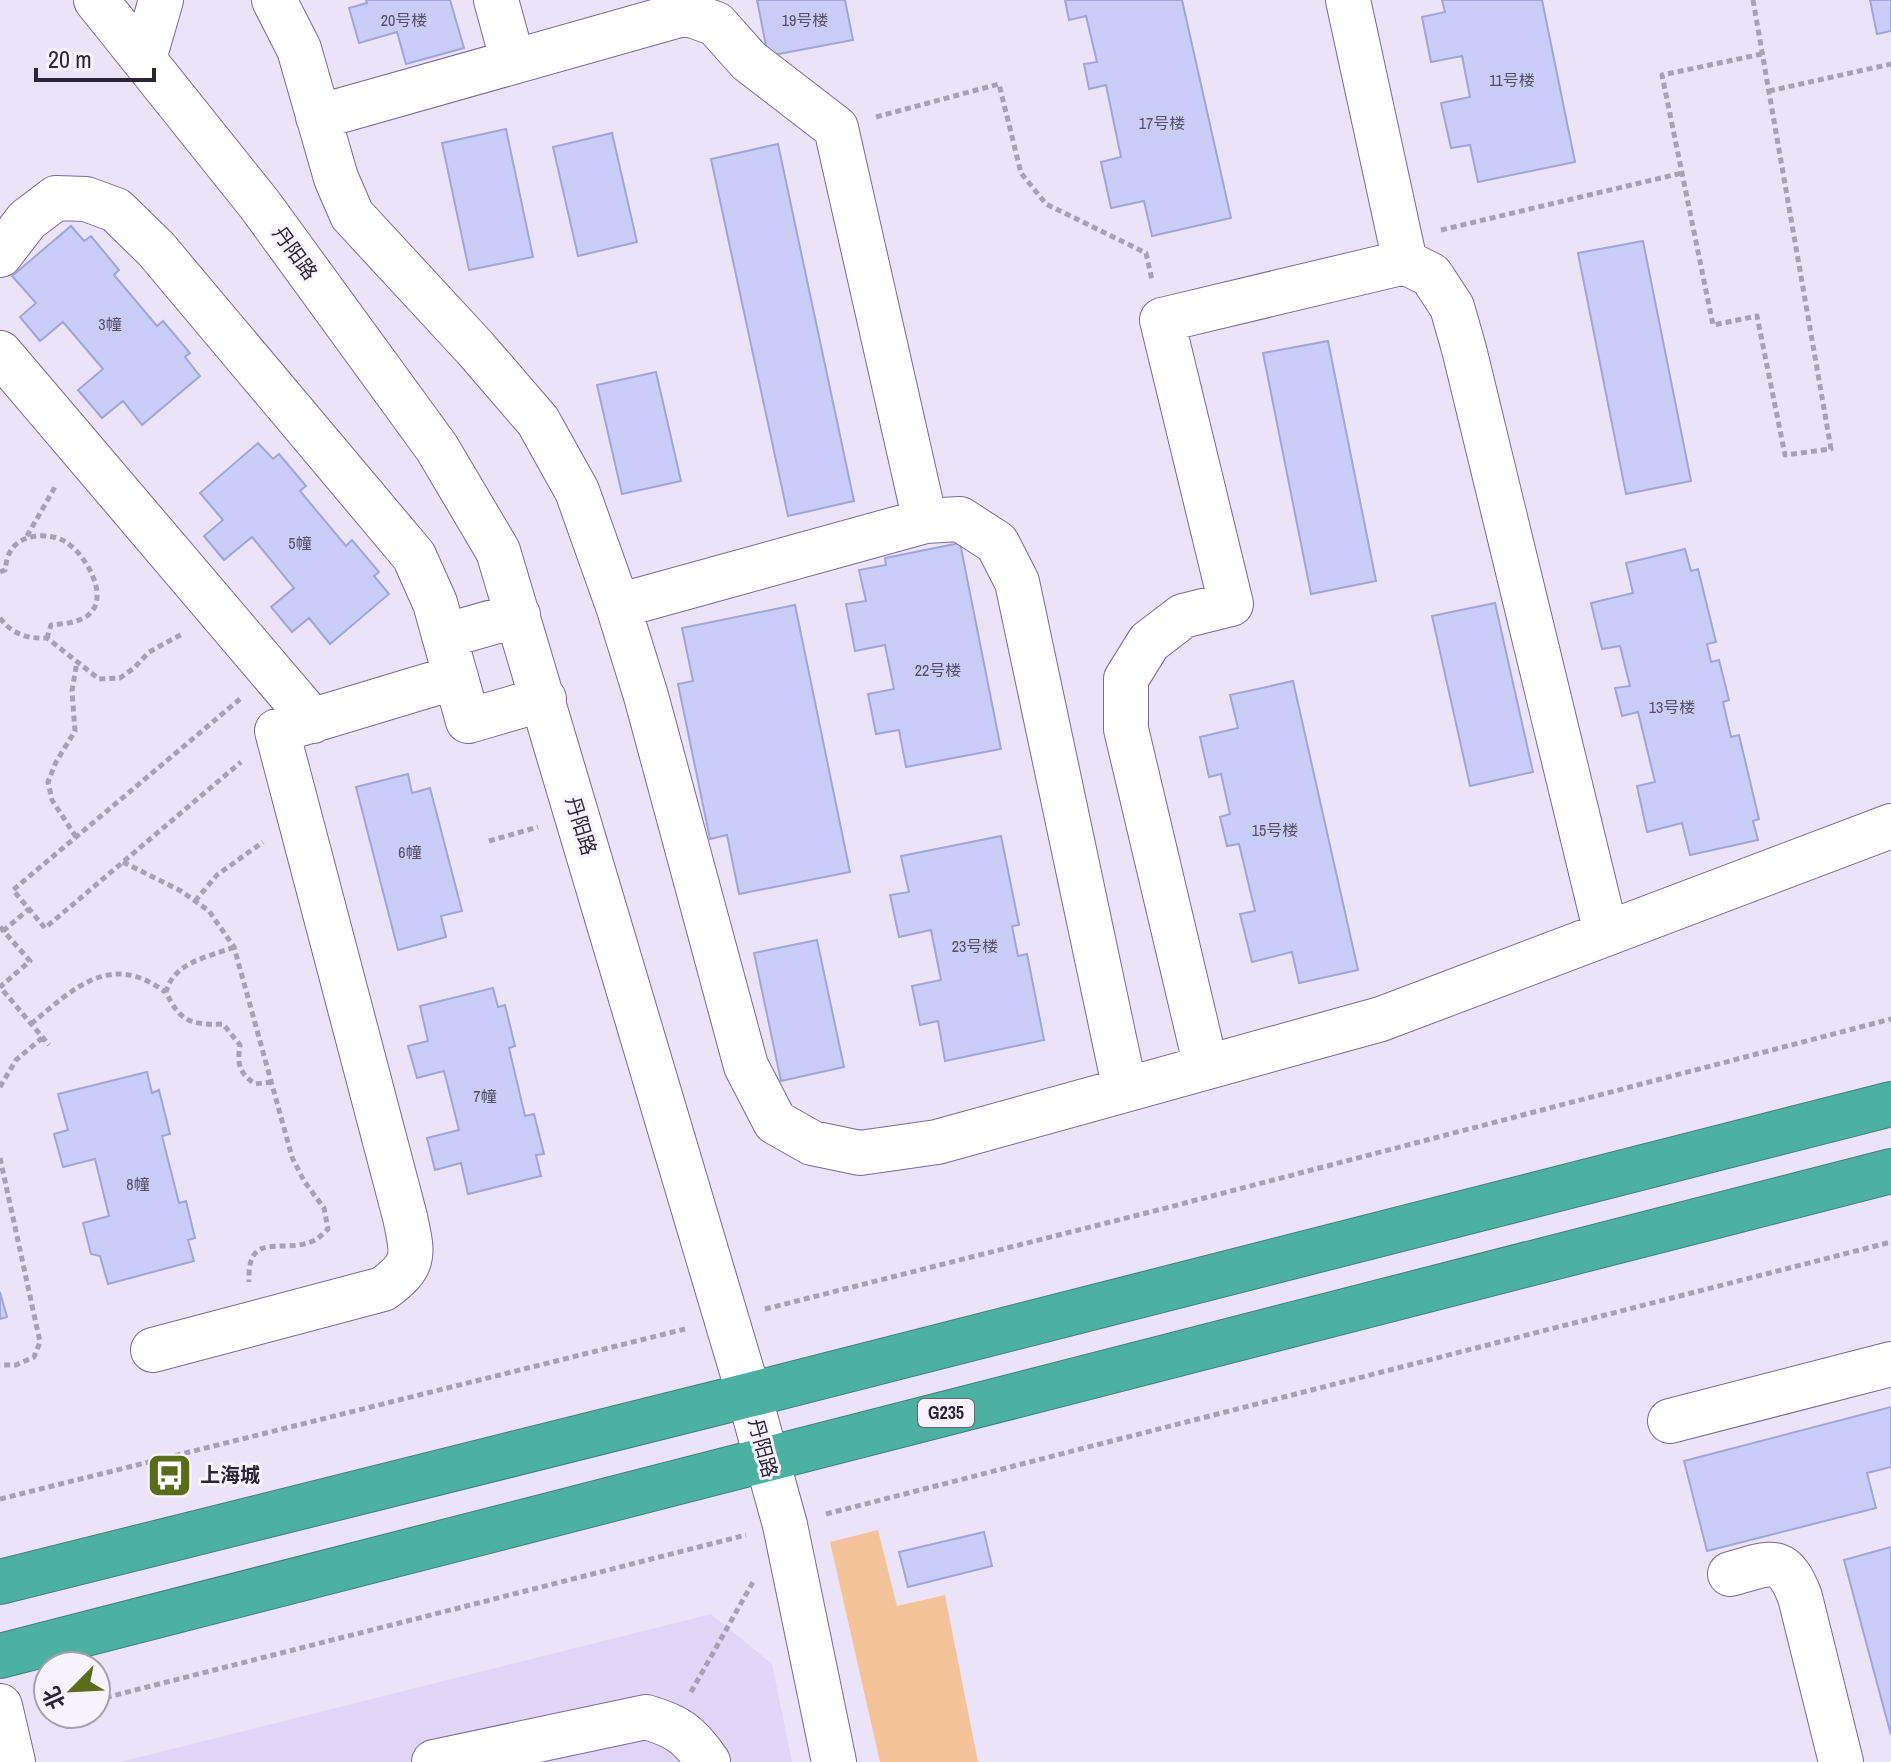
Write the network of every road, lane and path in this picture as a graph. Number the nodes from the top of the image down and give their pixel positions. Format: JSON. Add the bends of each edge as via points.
{"nodes":[{"id":1,"x":96,"y":0,"type":"edge"},
{"id":2,"x":161,"y":0,"type":"edge"},
{"id":3,"x":274,"y":0,"type":"edge"},
{"id":4,"x":496,"y":0,"type":"edge"},
{"id":5,"x":1348,"y":0,"type":"edge"},
{"id":6,"x":1753,"y":0,"type":"edge"},
{"id":7,"x":685,"y":7,"type":"edge"},
{"id":8,"x":1762,"y":54,"type":"junction"},
{"id":9,"x":144,"y":59,"type":"junction"},
{"id":10,"x":513,"y":62,"type":"junction"},
{"id":11,"x":1891,"y":64,"type":"edge"},
{"id":12,"x":1769,"y":91,"type":"junction"},
{"id":13,"x":318,"y":117,"type":"junction"},
{"id":14,"x":836,"y":128,"type":"junction"},
{"id":15,"x":1682,"y":173,"type":"junction"},
{"id":16,"x":1402,"y":251,"type":"junction"},
{"id":17,"x":0,"y":255,"type":"edge"},
{"id":18,"x":1162,"y":320,"type":"junction"},
{"id":19,"x":0,"y":353,"type":"edge"},
{"id":20,"x":55,"y":487,"type":"dead end"},
{"id":21,"x":925,"y":521,"type":"junction"},
{"id":22,"x":27,"y":537,"type":"junction"},
{"id":23,"x":0,"y":572,"type":"edge"},
{"id":24,"x":618,"y":606,"type":"junction"},
{"id":25,"x":518,"y":615,"type":"junction"},
{"id":26,"x":0,"y":618,"type":"edge"},
{"id":27,"x":192,"y":629,"type":"dead end"},
{"id":28,"x":47,"y":638,"type":"junction"},
{"id":29,"x":450,"y":656,"type":"junction"},
{"id":30,"x":77,"y":662,"type":"junction"},
{"id":31,"x":544,"y":699,"type":"junction"},
{"id":32,"x":295,"y":726,"type":"junction"},
{"id":33,"x":1891,"y":826,"type":"edge"},
{"id":34,"x":304,"y":832,"type":"junction"},
{"id":35,"x":76,"y":837,"type":"junction"},
{"id":36,"x":123,"y":862,"type":"junction"},
{"id":37,"x":195,"y":901,"type":"junction"},
{"id":38,"x":29,"y":909,"type":"junction"},
{"id":39,"x":2,"y":929,"type":"edge"},
{"id":40,"x":1606,"y":933,"type":"junction"},
{"id":41,"x":234,"y":947,"type":"junction"},
{"id":42,"x":166,"y":992,"type":"junction"},
{"id":43,"x":1891,"y":1019,"type":"edge"},
{"id":44,"x":31,"y":1024,"type":"junction"},
{"id":45,"x":42,"y":1038,"type":"junction"},
{"id":46,"x":49,"y":1045,"type":"dead end"},
{"id":47,"x":1206,"y":1067,"type":"junction"},
{"id":48,"x":271,"y":1082,"type":"junction"},
{"id":49,"x":0,"y":1087,"type":"edge"},
{"id":50,"x":1125,"y":1090,"type":"junction"},
{"id":51,"x":1891,"y":1104,"type":"edge"},
{"id":52,"x":0,"y":1158,"type":"edge"},
{"id":53,"x":1891,"y":1171,"type":"edge"},
{"id":54,"x":1891,"y":1242,"type":"edge"},
{"id":55,"x":727,"y":1319,"type":"junction"},
{"id":56,"x":257,"y":1322,"type":"junction"},
{"id":57,"x":153,"y":1350,"type":"dead end"},
{"id":58,"x":1891,"y":1364,"type":"edge"},
{"id":59,"x":0,"y":1365,"type":"edge"},
{"id":60,"x":749,"y":1395,"type":"junction"},
{"id":61,"x":1670,"y":1421,"type":"dead end"},
{"id":62,"x":767,"y":1461,"type":"junction"},
{"id":63,"x":0,"y":1499,"type":"edge"},
{"id":64,"x":785,"y":1525,"type":"junction"},
{"id":65,"x":1730,"y":1574,"type":"dead end"},
{"id":66,"x":0,"y":1582,"type":"edge"},
{"id":67,"x":0,"y":1656,"type":"edge"},
{"id":68,"x":112,"y":1696,"type":"edge"},
{"id":69,"x":0,"y":1706,"type":"edge"},
{"id":70,"x":673,"y":1725,"type":"junction"},
{"id":71,"x":13,"y":1762,"type":"edge"},
{"id":72,"x":434,"y":1762,"type":"edge"},
{"id":73,"x":708,"y":1762,"type":"edge"},
{"id":74,"x":834,"y":1762,"type":"edge"},
{"id":75,"x":1841,"y":1762,"type":"edge"}],
"edges":[{"from":1,"to":9,"type":"street","name":"丹阳路"},
{"from":2,"to":9,"type":"street"},
{"from":3,"to":13,"type":"street","via":[[299,49]]},
{"from":4,"to":10,"type":"street"},
{"from":5,"to":16,"type":"street"},
{"from":6,"to":8,"type":"path"},
{"from":7,"to":10,"type":"street"},
{"from":7,"to":14,"type":"street","via":[[716,24],[749,61]]},
{"from":8,"to":12,"type":"path"},
{"from":8,"to":15,"type":"path","via":[[1662,75]]},
{"from":9,"to":25,"type":"street","name":"丹阳路","via":[[260,205],[437,448],[498,551]]},
{"from":10,"to":13,"type":"street"},
{"from":11,"to":12,"type":"path"},
{"from":12,"to":15,"type":"path","via":[[1831,449],[1785,455],[1757,316],[1713,325]]},
{"from":13,"to":24,"type":"street","via":[[352,215],[538,421],[577,491]]},
{"from":14,"to":18,"type":"path","via":[[999,84],[1021,173],[1046,204],[1146,253]]},
{"from":14,"to":21,"type":"street"},
{"from":15,"to":16,"type":"path"},
{"from":16,"to":18,"type":"street"},
{"from":16,"to":40,"type":"street","via":[[1431,275],[1452,307]]},
{"from":17,"to":29,"type":"street","via":[[27,220],[56,198],[86,199],[116,210],[156,249],[414,556]]},
{"from":18,"to":47,"type":"street","via":[[1231,604],[1183,616],[1149,642],[1126,679],[1126,729]]},
{"from":19,"to":32,"type":"street"},
{"from":20,"to":22,"type":"path"},
{"from":21,"to":24,"type":"street"},
{"from":21,"to":50,"type":"street","via":[[960,519],[997,543],[1017,582]]},
{"from":22,"to":23,"type":"path","via":[[11,549]]},
{"from":22,"to":28,"type":"path","via":[[65,542],[88,566],[97,586],[89,615],[51,625]]},
{"from":24,"to":50,"type":"street","via":[[746,1066],[775,1122],[812,1143],[860,1153],[937,1142]]},
{"from":25,"to":29,"type":"street"},
{"from":25,"to":31,"type":"street","name":"丹阳路"},
{"from":26,"to":28,"type":"path","via":[[10,630]]},
{"from":27,"to":30,"type":"path","via":[[149,652],[120,678],[99,679]]},
{"from":28,"to":30,"type":"path"},
{"from":29,"to":31,"type":"street","via":[[468,721]]},
{"from":29,"to":32,"type":"street"},
{"from":30,"to":35,"type":"path","via":[[72,691],[75,731],[48,782],[52,800]]},
{"from":31,"to":55,"type":"street","name":"丹阳路"},
{"from":32,"to":34,"type":"street"},
{"from":32,"to":35,"type":"path","via":[[246,693]]},
{"from":32,"to":36,"type":"path"},
{"from":33,"to":40,"type":"street"},
{"from":34,"to":37,"type":"path","via":[[265,841],[248,851]]},
{"from":34,"to":56,"type":"street","via":[[412,1250],[405,1273],[383,1289]]},
{"from":35,"to":38,"type":"path","via":[[13,890]]},
{"from":36,"to":37,"type":"path"},
{"from":36,"to":38,"type":"path","via":[[45,928]]},
{"from":37,"to":41,"type":"path","via":[[209,911]]},
{"from":38,"to":39,"type":"path"},
{"from":39,"to":44,"type":"path","via":[[30,961],[0,987]]},
{"from":40,"to":47,"type":"street","via":[[1381,1019]]},
{"from":41,"to":42,"type":"path","via":[[184,966],[170,977]]},
{"from":41,"to":48,"type":"path"},
{"from":42,"to":44,"type":"path","via":[[148,979],[111,973],[76,987]]},
{"from":42,"to":48,"type":"path","via":[[185,1020],[223,1024],[240,1045],[242,1075],[255,1084]]},
{"from":43,"to":55,"type":"path"},
{"from":44,"to":45,"type":"path"},
{"from":45,"to":46,"type":"path"},
{"from":45,"to":49,"type":"path","via":[[16,1060]]},
{"from":47,"to":50,"type":"street"},
{"from":48,"to":56,"type":"path","via":[[292,1157],[324,1208],[328,1229],[316,1241],[268,1245],[255,1252],[248,1264]]},
{"from":51,"to":60,"type":"highway"},
{"from":52,"to":59,"type":"path","via":[[40,1342],[34,1357]]},
{"from":53,"to":62,"type":"highway","number":"G235"},
{"from":54,"to":64,"type":"path"},
{"from":55,"to":60,"type":"street","name":"丹阳路"},
{"from":55,"to":63,"type":"path"},
{"from":56,"to":57,"type":"street"},
{"from":58,"to":61,"type":"street"},
{"from":60,"to":62,"type":"street","name":"丹阳路"},
{"from":60,"to":66,"type":"highway"},
{"from":62,"to":64,"type":"street","name":"丹阳路"},
{"from":62,"to":67,"type":"highway","number":"G235"},
{"from":64,"to":68,"type":"path"},
{"from":64,"to":70,"type":"path"},
{"from":64,"to":74,"type":"street","name":"丹阳路"},
{"from":65,"to":75,"type":"street","via":[[1767,1565],[1791,1573]]},
{"from":69,"to":71,"type":"street"},
{"from":70,"to":72,"type":"street","via":[[646,1717]]},
{"from":70,"to":73,"type":"street"}]}
